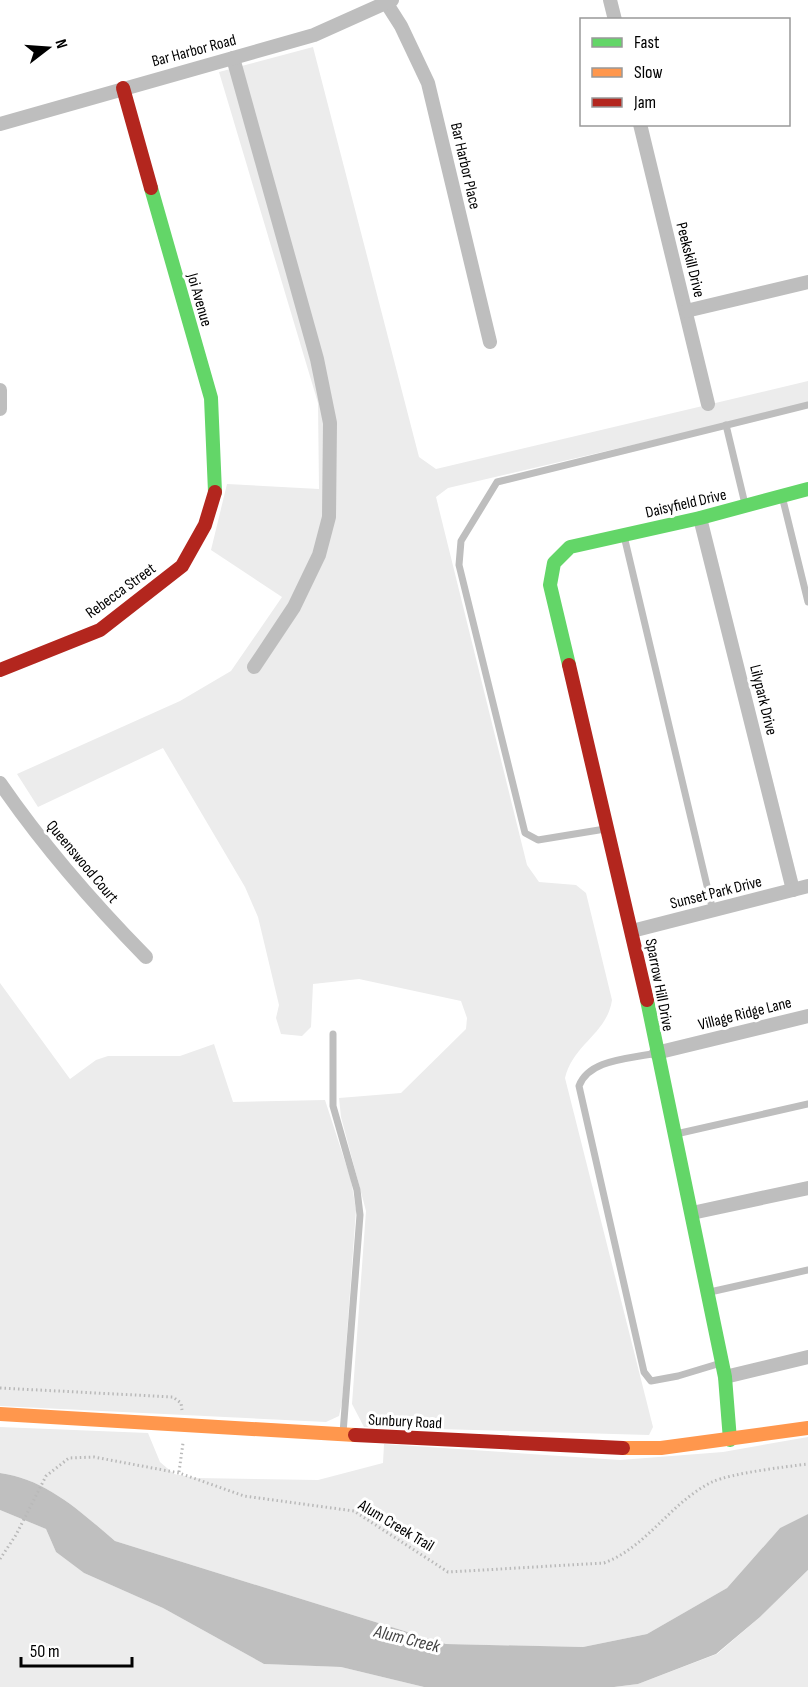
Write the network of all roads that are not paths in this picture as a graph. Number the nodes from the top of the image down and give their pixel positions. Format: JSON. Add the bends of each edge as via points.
{"nodes":[{"id":1,"x":610,"y":0,"type":"edge"},
{"id":2,"x":389,"y":2,"type":"edge"},
{"id":3,"x":614,"y":18,"type":"edge"},
{"id":4,"x":233,"y":58,"type":"junction"},
{"id":5,"x":123,"y":88,"type":"junction"},
{"id":6,"x":0,"y":124,"type":"edge"},
{"id":7,"x":640,"y":126,"type":"edge"},
{"id":8,"x":808,"y":282,"type":"edge"},
{"id":9,"x":686,"y":311,"type":"junction"},
{"id":10,"x":490,"y":342,"type":"dead end"},
{"id":11,"x":0,"y":390,"type":"edge"},
{"id":12,"x":708,"y":404,"type":"dead end"},
{"id":13,"x":808,"y":405,"type":"edge"},
{"id":14,"x":0,"y":409,"type":"edge"},
{"id":15,"x":726,"y":425,"type":"junction"},
{"id":16,"x":808,"y":489,"type":"edge"},
{"id":17,"x":782,"y":496,"type":"junction"},
{"id":18,"x":745,"y":506,"type":"junction"},
{"id":19,"x":700,"y":518,"type":"junction"},
{"id":20,"x":205,"y":525,"type":"joint"},
{"id":21,"x":624,"y":535,"type":"junction"},
{"id":22,"x":570,"y":547,"type":"joint"},
{"id":23,"x":808,"y":602,"type":"edge"},
{"id":24,"x":254,"y":667,"type":"dead end"},
{"id":25,"x":0,"y":670,"type":"edge"},
{"id":26,"x":0,"y":783,"type":"edge"},
{"id":27,"x":608,"y":828,"type":"junction"},
{"id":28,"x":808,"y":886,"type":"edge"},
{"id":29,"x":794,"y":890,"type":"junction"},
{"id":30,"x":712,"y":910,"type":"junction"},
{"id":31,"x":632,"y":931,"type":"junction"},
{"id":32,"x":146,"y":957,"type":"dead end"},
{"id":33,"x":808,"y":1016,"type":"edge"},
{"id":34,"x":333,"y":1034,"type":"dead end"},
{"id":35,"x":656,"y":1053,"type":"junction"},
{"id":36,"x":808,"y":1104,"type":"edge"},
{"id":37,"x":674,"y":1134,"type":"junction"},
{"id":38,"x":808,"y":1188,"type":"edge"},
{"id":39,"x":692,"y":1213,"type":"junction"},
{"id":40,"x":808,"y":1270,"type":"edge"},
{"id":41,"x":708,"y":1293,"type":"junction"},
{"id":42,"x":808,"y":1357,"type":"edge"},
{"id":43,"x":722,"y":1363,"type":"junction"},
{"id":44,"x":725,"y":1377,"type":"junction"},
{"id":45,"x":0,"y":1414,"type":"edge"},
{"id":46,"x":808,"y":1428,"type":"edge"},
{"id":47,"x":343,"y":1435,"type":"junction"},
{"id":48,"x":730,"y":1440,"type":"junction"}],
"edges":[{"from":1,"to":3,"type":"street"},
{"from":2,"to":4,"type":"street","name":"Bar Harbor Road","via":[[314,36]]},
{"from":2,"to":10,"type":"street","name":"Bar Harbor Place","via":[[428,82]]},
{"from":4,"to":5,"type":"street","name":"Bar Harbor Road"},
{"from":4,"to":24,"type":"street","via":[[317,359],[330,423],[329,517],[319,555],[294,607]]},
{"from":5,"to":6,"type":"street","name":"Bar Harbor Road"},
{"from":5,"to":20,"type":"street","name":"Joi Avenue","via":[[211,398],[215,494]]},
{"from":7,"to":9,"type":"street","name":"Peekskill Drive"},
{"from":8,"to":9,"type":"street"},
{"from":9,"to":12,"type":"street","name":"Peekskill Drive"},
{"from":11,"to":14,"type":"street"},
{"from":13,"to":15,"type":"lane"},
{"from":15,"to":18,"type":"lane"},
{"from":15,"to":27,"type":"lane","via":[[497,482],[461,541],[459,565],[525,833],[538,840]]},
{"from":16,"to":17,"type":"street","name":"Daisyfield Drive"},
{"from":17,"to":18,"type":"street","name":"Daisyfield Drive"},
{"from":17,"to":23,"type":"lane"},
{"from":18,"to":19,"type":"street","name":"Daisyfield Drive"},
{"from":19,"to":21,"type":"street","name":"Daisyfield Drive"},
{"from":19,"to":29,"type":"street","name":"Lilypark Drive"},
{"from":20,"to":25,"type":"street","name":"Rebecca Street","via":[[182,566],[100,630]]},
{"from":21,"to":22,"type":"street","name":"Daisyfield Drive"},
{"from":21,"to":30,"type":"lane"},
{"from":22,"to":27,"type":"street","name":"Sparrow Hill Drive","via":[[558,556],[550,570],[550,585]]},
{"from":26,"to":32,"type":"street","name":"Queenswood Court","via":[[85,894]]},
{"from":27,"to":31,"type":"street","name":"Sparrow Hill Drive"},
{"from":28,"to":29,"type":"street","name":"Sunset Park Drive"},
{"from":29,"to":30,"type":"street","name":"Sunset Park Drive"},
{"from":30,"to":31,"type":"street","name":"Sunset Park Drive"},
{"from":31,"to":35,"type":"street","name":"Sparrow Hill Drive"},
{"from":33,"to":35,"type":"street","name":"Village Ridge Lane"},
{"from":34,"to":47,"type":"lane","via":[[333,1106],[357,1190],[360,1215]]},
{"from":35,"to":37,"type":"street","name":"Sparrow Hill Drive"},
{"from":35,"to":43,"type":"lane","via":[[592,1068],[579,1086],[644,1372],[651,1381]]},
{"from":36,"to":37,"type":"lane"},
{"from":37,"to":39,"type":"street","name":"Sparrow Hill Drive"},
{"from":38,"to":39,"type":"street"},
{"from":39,"to":41,"type":"street","name":"Sparrow Hill Drive"},
{"from":40,"to":41,"type":"lane"},
{"from":41,"to":43,"type":"street","name":"Sparrow Hill Drive"},
{"from":42,"to":44,"type":"street"},
{"from":43,"to":44,"type":"street","name":"Sparrow Hill Drive"},
{"from":44,"to":48,"type":"street","name":"Sparrow Hill Drive"},
{"from":45,"to":47,"type":"street","name":"Sunbury Road"},
{"from":46,"to":48,"type":"street","name":"Sunbury Road"},
{"from":47,"to":48,"type":"street","name":"Sunbury Road","via":[[570,1448],[662,1448]]}]}
